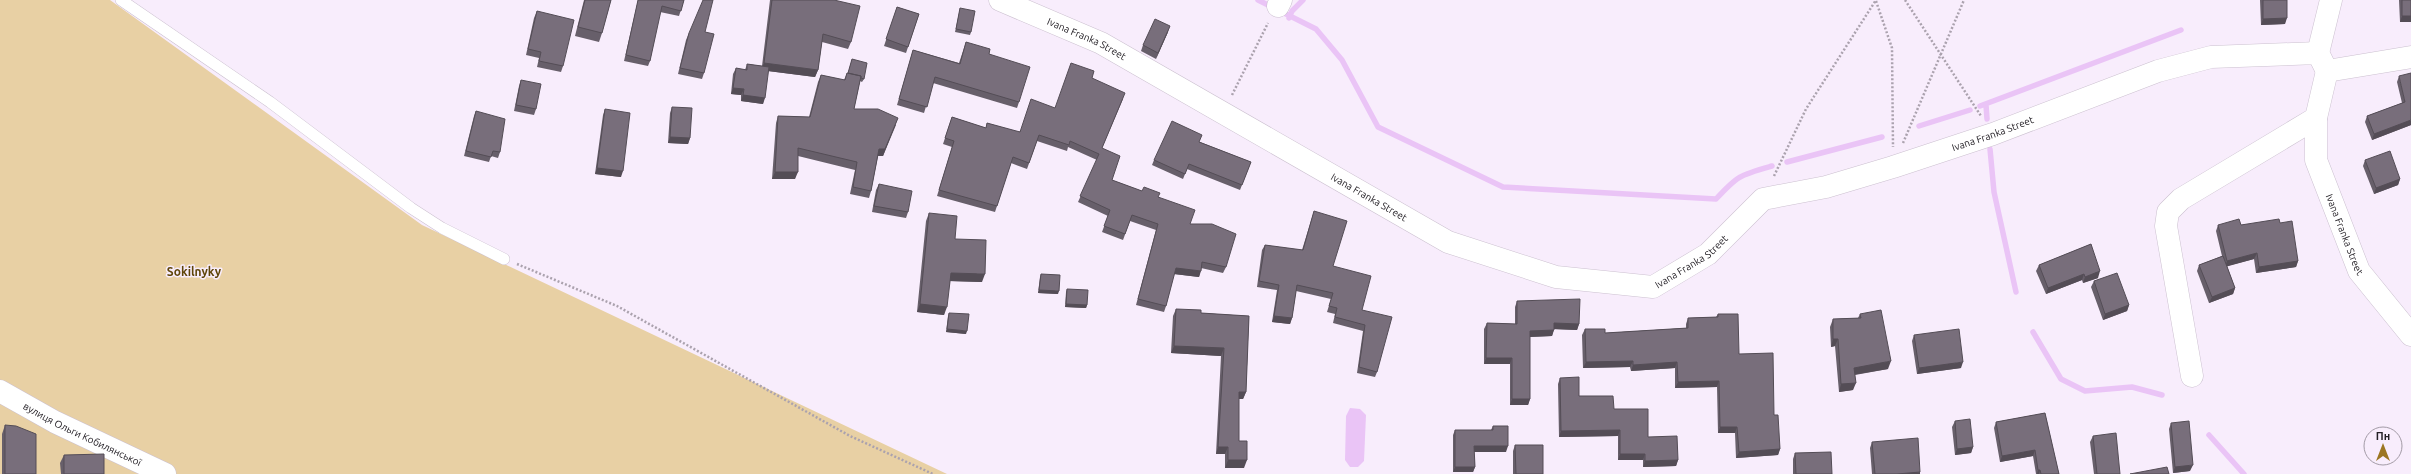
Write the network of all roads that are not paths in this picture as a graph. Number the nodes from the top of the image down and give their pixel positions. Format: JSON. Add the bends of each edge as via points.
{"nodes":[{"id":1,"x":121,"y":0,"type":"edge"},
{"id":2,"x":1000,"y":0,"type":"edge"},
{"id":3,"x":2331,"y":0,"type":"edge"},
{"id":4,"x":2411,"y":57,"type":"edge"},
{"id":5,"x":2323,"y":62,"type":"junction"},
{"id":6,"x":2316,"y":118,"type":"junction"},
{"id":7,"x":504,"y":259,"type":"road end"},
{"id":8,"x":2411,"y":335,"type":"edge"},
{"id":9,"x":2192,"y":376,"type":"dead end"},
{"id":10,"x":0,"y":391,"type":"edge"},
{"id":11,"x":165,"y":474,"type":"edge"}],
"edges":[{"from":1,"to":7,"type":"lane","via":[[270,102],[411,208],[442,228]]},
{"from":2,"to":5,"type":"street","name":"Ivana Franka Street","via":[[1101,43],[1448,242],[1556,277],[1653,287],[1708,254],[1749,213],[1993,134],[2158,71],[2211,56]]},
{"from":3,"to":5,"type":"street"},
{"from":4,"to":5,"type":"street","name":"Ivana Franka Street"},
{"from":5,"to":6,"type":"street","name":"Ivana Franka Street"},
{"from":6,"to":8,"type":"street","name":"Ivana Franka Street","via":[[2316,160],[2359,271]]},
{"from":6,"to":9,"type":"street","via":[[2181,199],[2168,212],[2166,226]]},
{"from":10,"to":11,"type":"street","name":"вулиця Ольги Кобилянської","via":[[55,422]]}]}
